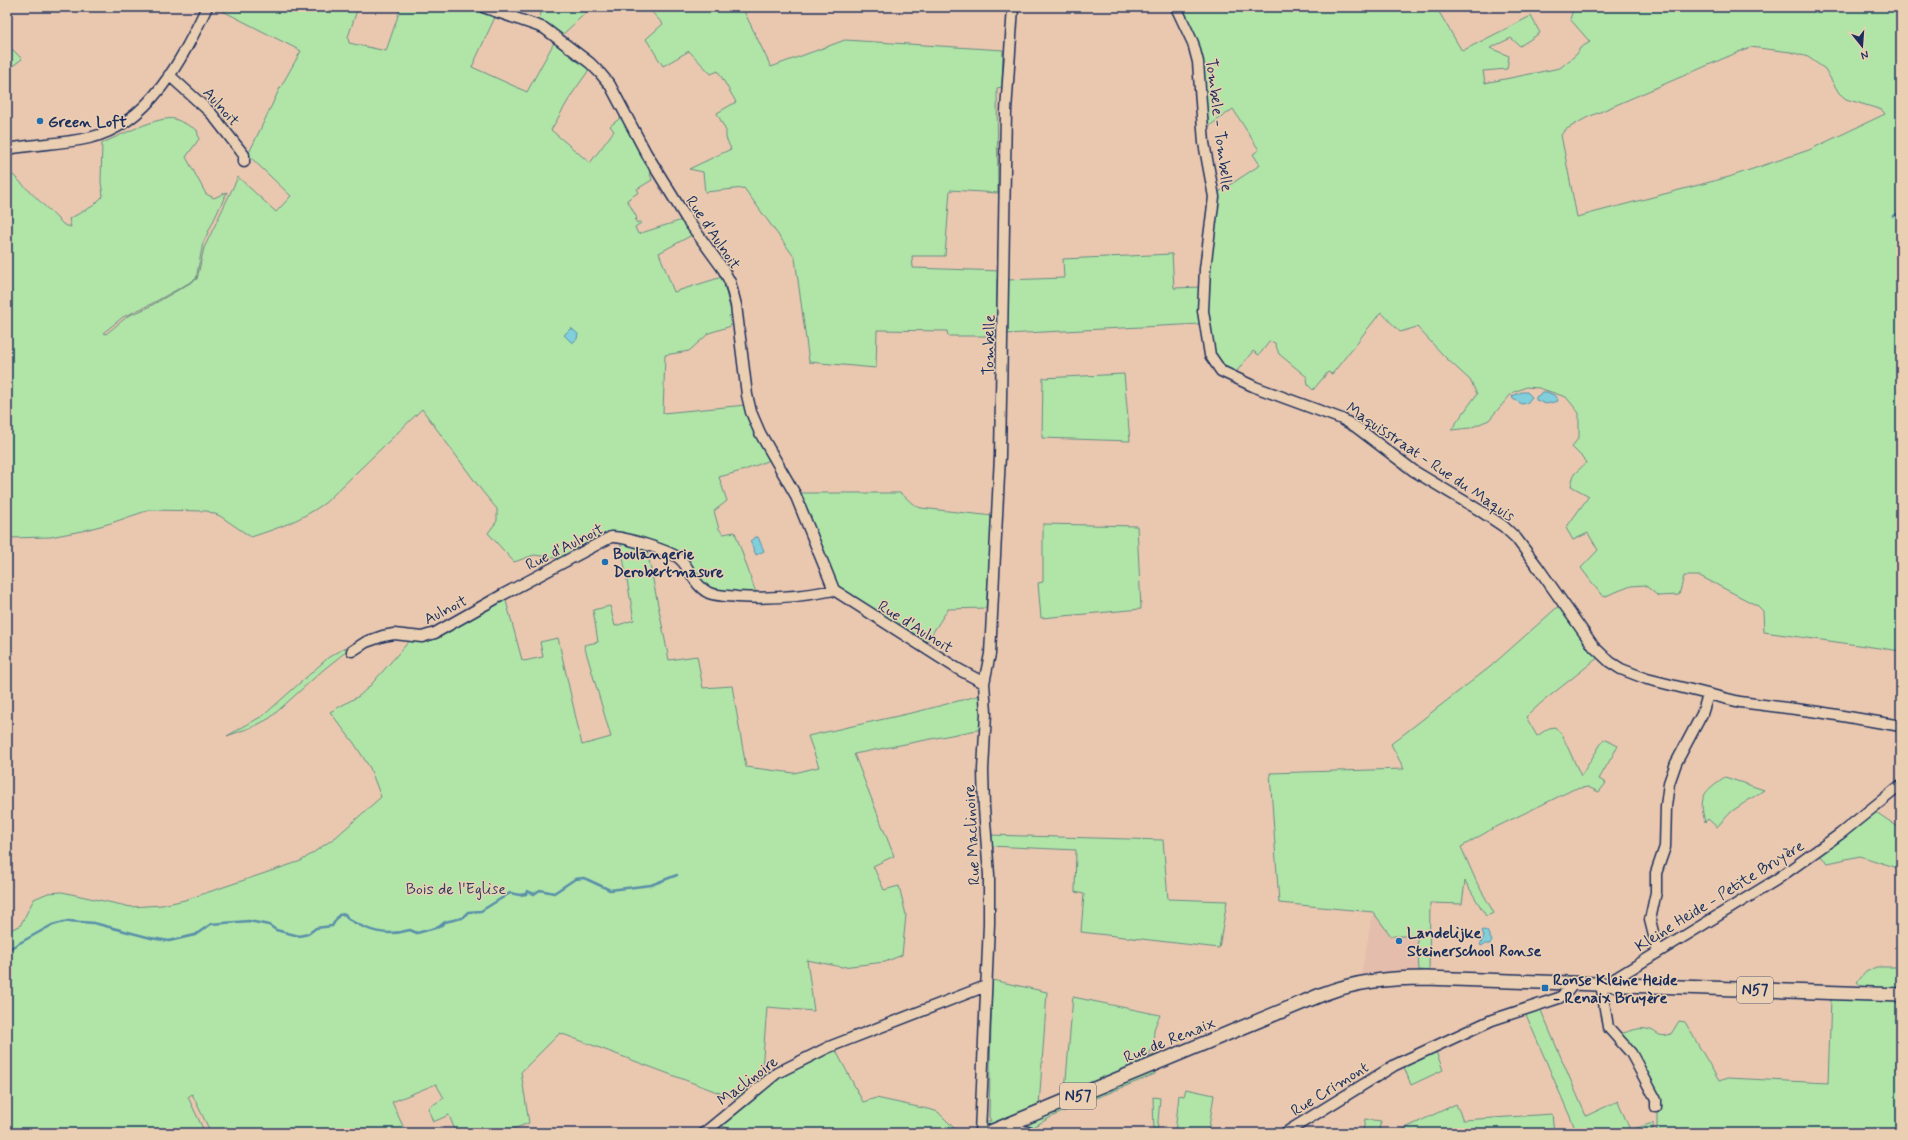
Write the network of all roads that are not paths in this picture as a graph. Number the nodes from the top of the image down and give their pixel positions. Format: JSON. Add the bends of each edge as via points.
{"nodes":[{"id":1,"x":207,"y":7,"type":"edge"},
{"id":2,"x":484,"y":7,"type":"edge"},
{"id":3,"x":1013,"y":7,"type":"edge"},
{"id":4,"x":1176,"y":7,"type":"edge"},
{"id":5,"x":169,"y":74,"type":"junction"},
{"id":6,"x":7,"y":149,"type":"edge"},
{"id":7,"x":244,"y":162,"type":"dead end"},
{"id":8,"x":1217,"y":367,"type":"joint"},
{"id":9,"x":834,"y":590,"type":"junction"},
{"id":10,"x":504,"y":594,"type":"joint"},
{"id":11,"x":352,"y":650,"type":"dead end"},
{"id":12,"x":984,"y":683,"type":"junction"},
{"id":13,"x":1708,"y":694,"type":"junction"},
{"id":14,"x":1901,"y":726,"type":"edge"},
{"id":15,"x":1901,"y":786,"type":"edge"},
{"id":16,"x":1658,"y":952,"type":"junction"},
{"id":17,"x":1574,"y":983,"type":"junction"},
{"id":18,"x":1605,"y":984,"type":"junction"},
{"id":19,"x":986,"y":986,"type":"junction"},
{"id":20,"x":1901,"y":995,"type":"edge"},
{"id":21,"x":1656,"y":1107,"type":"dead end"},
{"id":22,"x":1010,"y":1124,"type":"junction"},
{"id":23,"x":704,"y":1133,"type":"edge"},
{"id":24,"x":980,"y":1133,"type":"edge"},
{"id":25,"x":988,"y":1133,"type":"edge"},
{"id":26,"x":1031,"y":1133,"type":"edge"},
{"id":27,"x":1285,"y":1133,"type":"edge"}],
"edges":[{"from":1,"to":5,"type":"street"},
{"from":2,"to":9,"type":"street","name":"Rue d'Aulnoit","via":[[544,28],[590,63],[604,78],[686,218],[723,269],[730,282],[736,306],[751,412],[800,504]]},
{"from":3,"to":12,"type":"street","name":"Tombelle","via":[[1006,111],[1000,475],[990,654]]},
{"from":4,"to":8,"type":"street","name":"Tombele - Tombelle","via":[[1193,43],[1198,62],[1204,143],[1214,190],[1205,269],[1204,312],[1208,349]]},
{"from":5,"to":6,"type":"street","via":[[143,110],[110,131],[88,138]]},
{"from":5,"to":7,"type":"street","name":"Aulnoit","via":[[211,113],[244,155]]},
{"from":8,"to":13,"type":"street","name":"Maquisstraat - Rue du Maquis","via":[[1242,382],[1334,415],[1356,427],[1430,481],[1510,532],[1594,647],[1610,662],[1640,676]]},
{"from":9,"to":10,"type":"street","name":"Rue d'Aulnoit","via":[[771,598],[717,595],[704,590],[696,583],[679,558],[671,553],[616,537],[607,539]]},
{"from":9,"to":12,"type":"street","name":"Rue d'Aulnoit"},
{"from":10,"to":11,"type":"street","name":"Aulnoit","via":[[434,633],[422,637],[394,634],[383,636]]},
{"from":12,"to":19,"type":"street","name":"Rue Maclinoire","via":[[984,795],[989,893]]},
{"from":13,"to":14,"type":"street","name":"Maquisstraat - Rue du Maquis","via":[[1753,704]]},
{"from":13,"to":16,"type":"street","via":[[1702,714],[1680,752],[1669,783],[1665,847],[1656,873],[1656,892],[1650,920]]},
{"from":15,"to":16,"type":"street","name":"Kleine Heide - Petite Bruyère","via":[[1776,880]]},
{"from":16,"to":18,"type":"street","name":"Kleine Heide - Petite Bruyère"},
{"from":17,"to":18,"type":"main road","number":"N57"},
{"from":17,"to":22,"type":"main road","name":"Rue de Renaix","number":"N57","via":[[1426,978],[1387,978],[1365,982],[1327,992]]},
{"from":17,"to":27,"type":"street","name":"Rue Crimont","via":[[1559,998],[1492,1020],[1388,1069]]},
{"from":18,"to":20,"type":"main road","number":"N57"},
{"from":18,"to":21,"type":"street","via":[[1608,1027],[1634,1058],[1653,1094]]},
{"from":19,"to":23,"type":"street","name":"Maclinoire","via":[[829,1047],[777,1073]]},
{"from":19,"to":24,"type":"street","name":"Rue Maclinoire"},
{"from":22,"to":25,"type":"main road","name":"Rue de Renaix","number":"N57"},
{"from":22,"to":26,"type":"street"}]}
